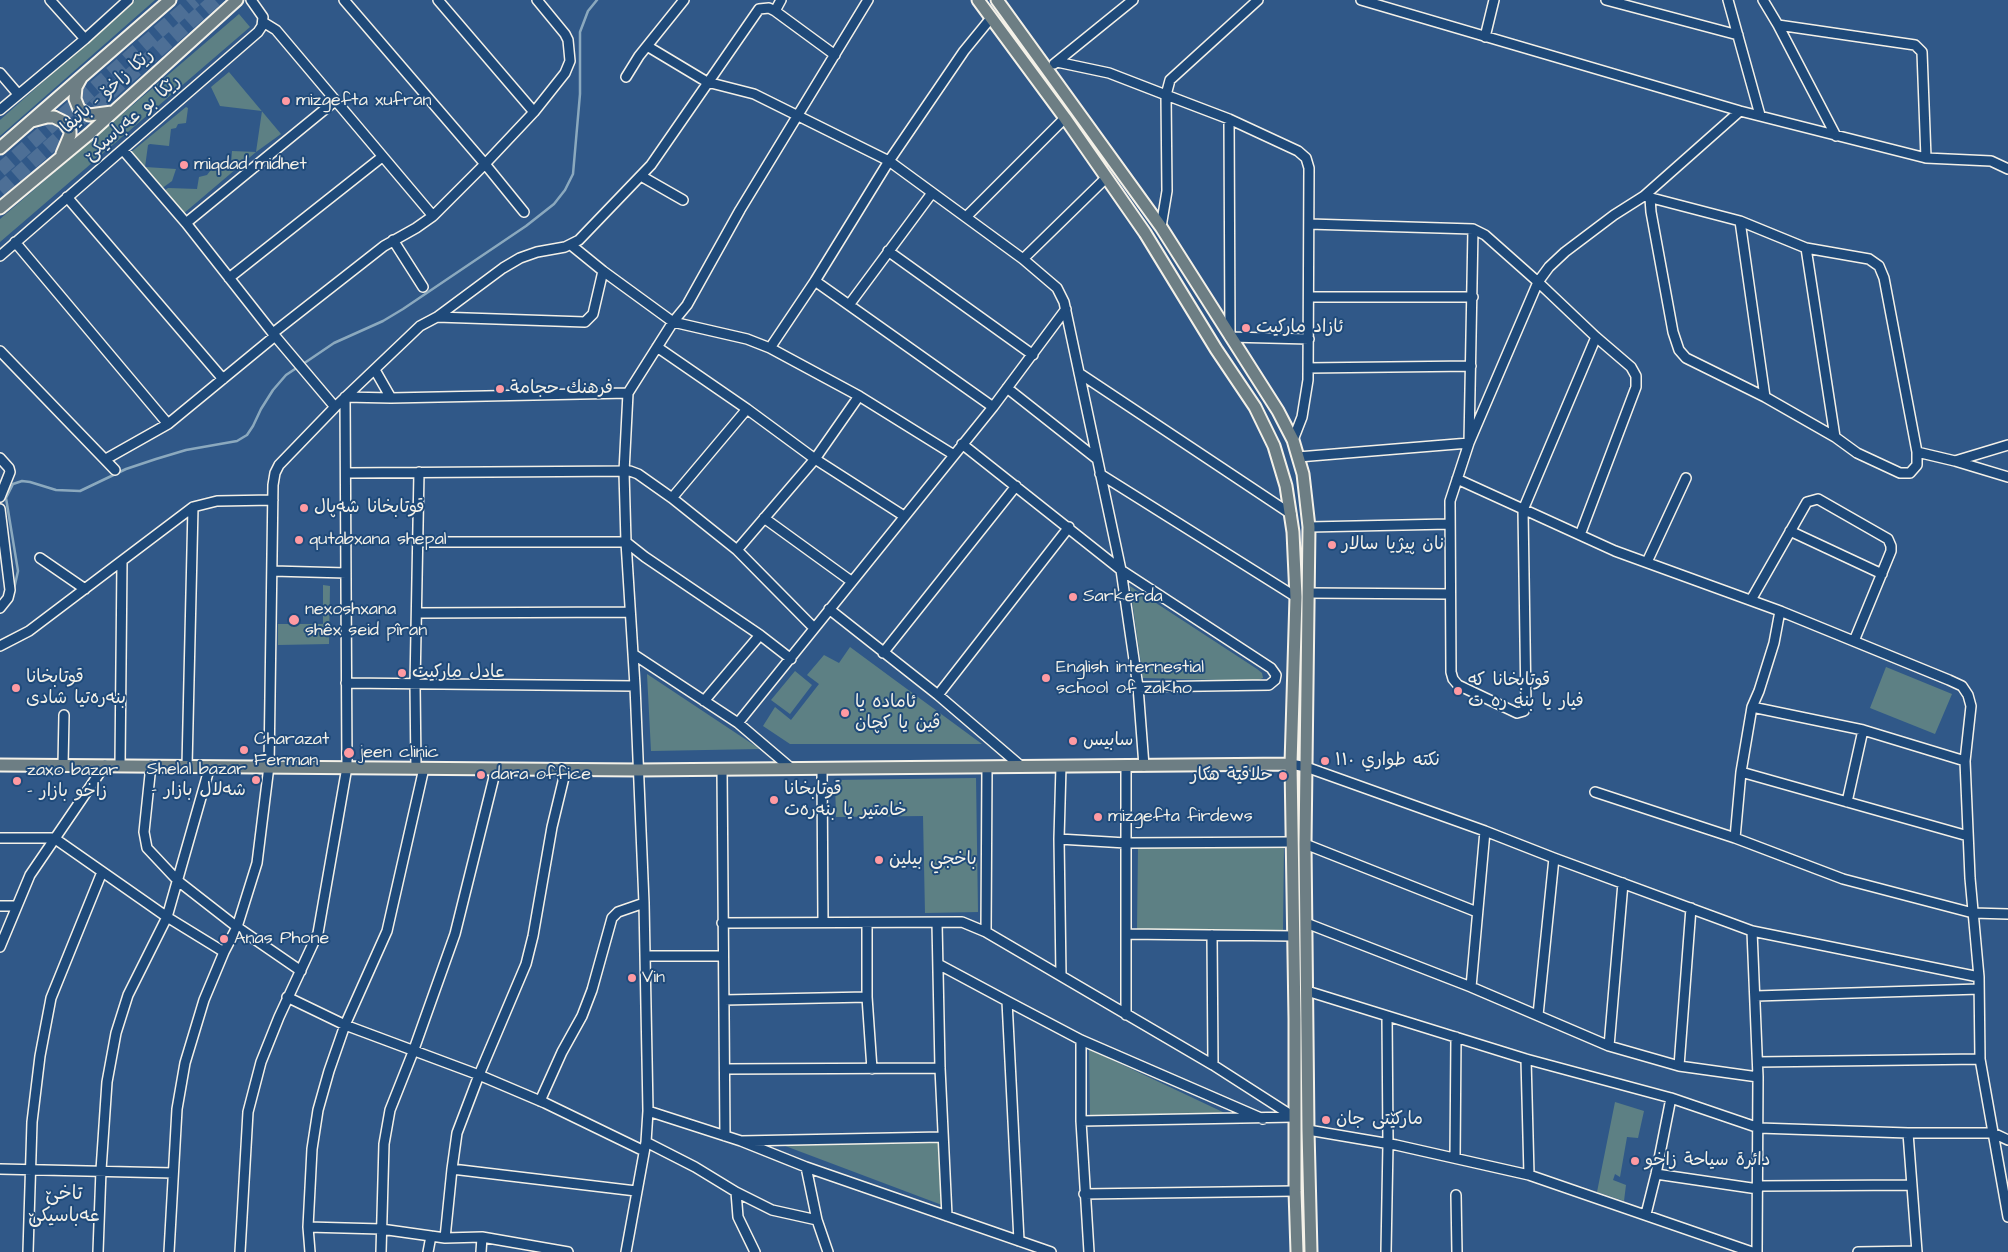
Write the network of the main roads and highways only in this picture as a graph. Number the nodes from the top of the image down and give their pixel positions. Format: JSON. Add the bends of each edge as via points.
{"nodes":[{"id":1,"x":237,"y":0,"type":"edge"},
{"id":2,"x":978,"y":0,"type":"edge"},
{"id":3,"x":999,"y":1,"type":"edge"},
{"id":4,"x":167,"y":2,"type":"edge"},
{"id":5,"x":82,"y":76,"type":"junction"},
{"id":6,"x":113,"y":112,"type":"junction"},
{"id":7,"x":28,"y":122,"type":"junction"},
{"id":8,"x":0,"y":148,"type":"edge"},
{"id":9,"x":60,"y":158,"type":"junction"},
{"id":10,"x":1137,"y":193,"type":"junction"},
{"id":11,"x":1125,"y":205,"type":"junction"},
{"id":12,"x":0,"y":208,"type":"edge"},
{"id":13,"x":1291,"y":764,"type":"junction"},
{"id":14,"x":0,"y":765,"type":"edge"},
{"id":15,"x":1295,"y":1166,"type":"junction"},
{"id":16,"x":1308,"y":1167,"type":"junction"},
{"id":17,"x":1309,"y":1186,"type":"junction"},
{"id":18,"x":1295,"y":1188,"type":"junction"},
{"id":19,"x":1297,"y":1252,"type":"edge"},
{"id":20,"x":1311,"y":1252,"type":"edge"}],
"edges":[{"from":1,"to":6,"type":"main road","name":"رێکا زاخۆ - باتیفا"},
{"from":2,"to":11,"type":"main road"},
{"from":3,"to":10,"type":"main road","via":[[1053,66]]},
{"from":4,"to":5,"type":"main road"},
{"from":5,"to":6,"type":"main road","via":[[76,87],[75,99],[79,109],[89,115]]},
{"from":5,"to":7,"type":"main road"},
{"from":6,"to":9,"type":"main road","name":"رێکا زاخۆ - باتیفا"},
{"from":7,"to":8,"type":"main road"},
{"from":7,"to":9,"type":"main road","via":[[54,117],[64,122],[70,135]]},
{"from":9,"to":12,"type":"main road","name":"رێکا زاخۆ - باتیفا"},
{"from":10,"to":11,"type":"main road"},
{"from":10,"to":16,"type":"main road","via":[[1278,411],[1293,440],[1306,492],[1309,527],[1305,844]]},
{"from":11,"to":13,"type":"main road","via":[[1262,420],[1279,459],[1291,514],[1296,597]]},
{"from":13,"to":14,"type":"main road","via":[[638,770]]},
{"from":13,"to":15,"type":"main road"},
{"from":15,"to":16,"type":"main road","via":[[1302,1171]]},
{"from":15,"to":18,"type":"main road"},
{"from":16,"to":17,"type":"main road"},
{"from":17,"to":18,"type":"main road","via":[[1304,1181],[1298,1182]]},
{"from":17,"to":20,"type":"main road"},
{"from":18,"to":19,"type":"main road"}]}
